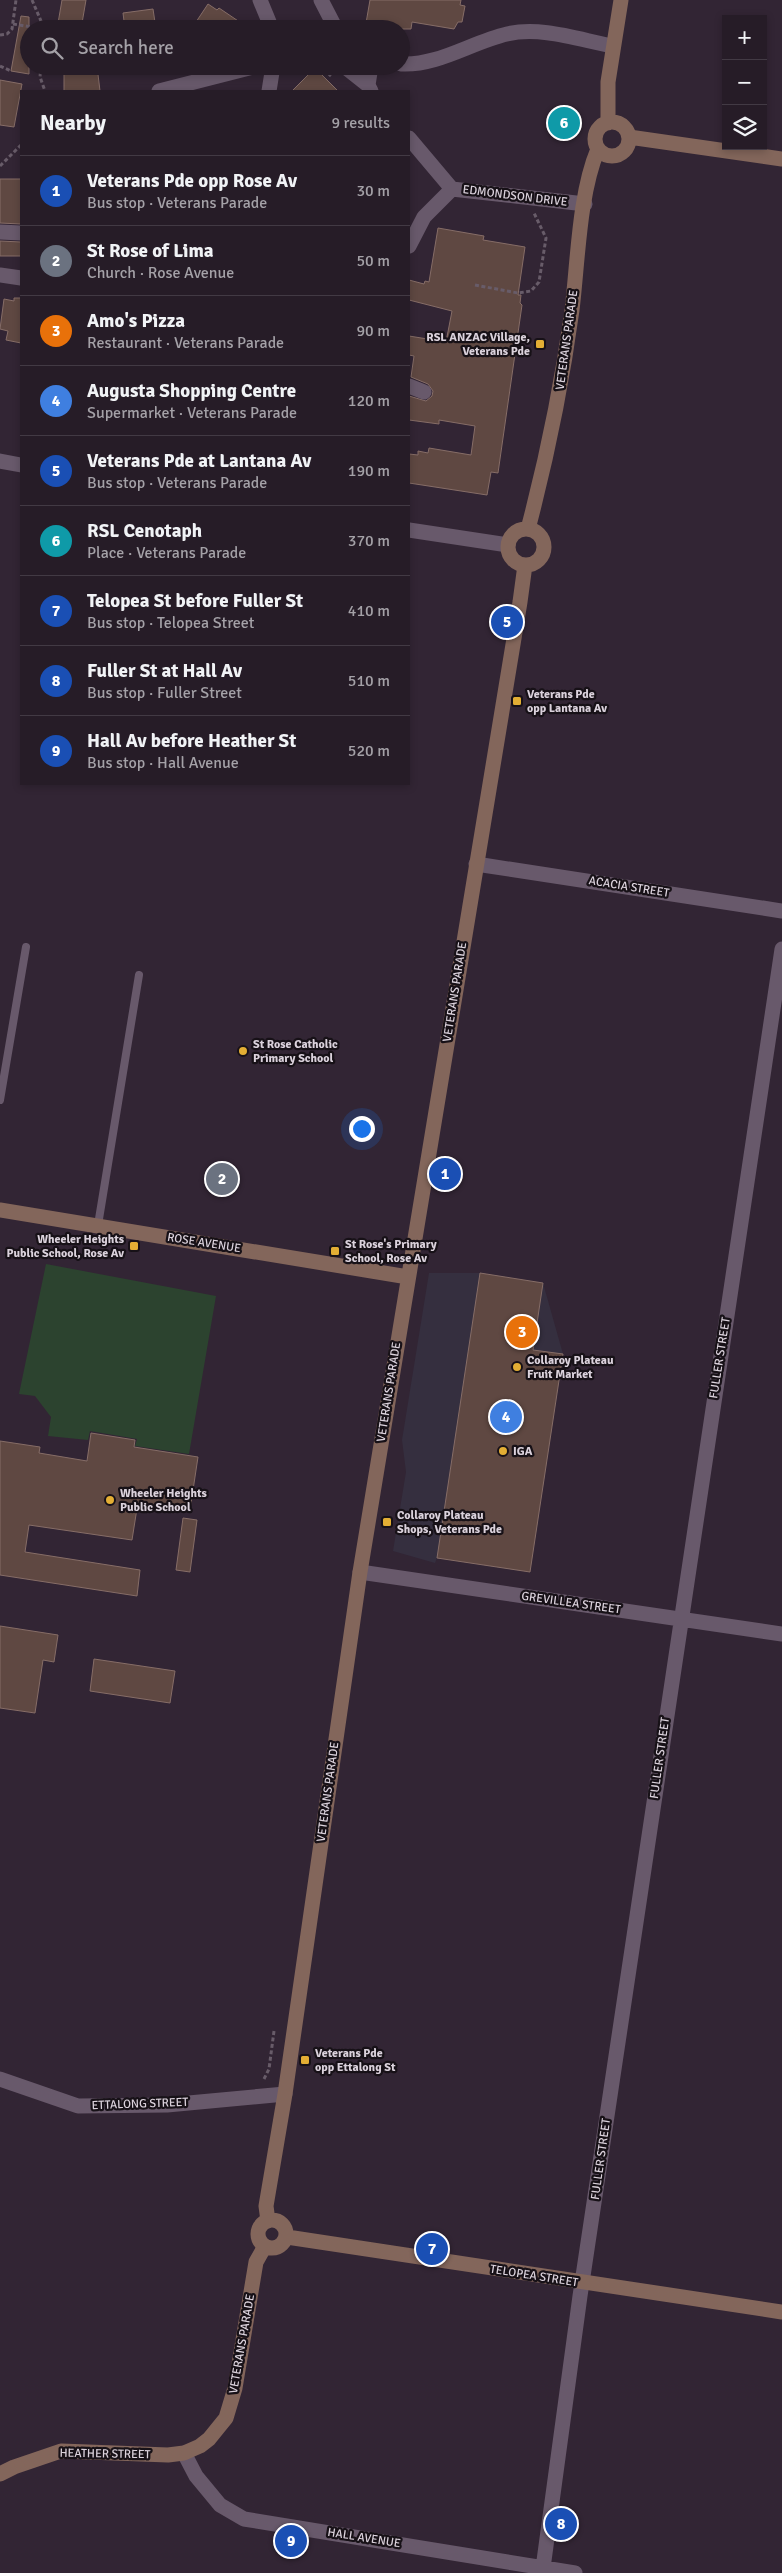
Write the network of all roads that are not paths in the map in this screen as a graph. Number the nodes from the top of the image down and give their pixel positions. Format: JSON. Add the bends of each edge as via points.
{"nodes":[{"id":1,"x":260,"y":0,"type":"edge"},
{"id":2,"x":321,"y":0,"type":"edge"},
{"id":3,"x":621,"y":0,"type":"edge"},
{"id":4,"x":268,"y":20,"type":"edge"},
{"id":5,"x":331,"y":20,"type":"edge"},
{"id":6,"x":613,"y":46,"type":"junction"},
{"id":7,"x":410,"y":64,"type":"edge"},
{"id":8,"x":227,"y":75,"type":"edge"},
{"id":9,"x":272,"y":75,"type":"edge"},
{"id":10,"x":354,"y":75,"type":"edge"},
{"id":11,"x":370,"y":75,"type":"edge"},
{"id":12,"x":369,"y":88,"type":"edge"},
{"id":13,"x":179,"y":89,"type":"edge"},
{"id":14,"x":269,"y":90,"type":"edge"},
{"id":15,"x":608,"y":123,"type":"junction"},
{"id":16,"x":630,"y":138,"type":"junction"},
{"id":17,"x":410,"y":139,"type":"edge"},
{"id":18,"x":598,"y":149,"type":"junction"},
{"id":19,"x":782,"y":159,"type":"edge"},
{"id":20,"x":452,"y":189,"type":"junction"},
{"id":21,"x":585,"y":204,"type":"junction"},
{"id":22,"x":0,"y":232,"type":"edge"},
{"id":23,"x":20,"y":233,"type":"edge"},
{"id":24,"x":410,"y":244,"type":"edge"},
{"id":25,"x":0,"y":275,"type":"edge"},
{"id":26,"x":20,"y":278,"type":"edge"},
{"id":27,"x":410,"y":386,"type":"edge"},
{"id":28,"x":424,"y":392,"type":"dead end"},
{"id":29,"x":0,"y":461,"type":"edge"},
{"id":30,"x":20,"y":465,"type":"edge"},
{"id":31,"x":528,"y":529,"type":"junction"},
{"id":32,"x":410,"y":530,"type":"edge"},
{"id":33,"x":508,"y":545,"type":"junction"},
{"id":34,"x":525,"y":564,"type":"junction"},
{"id":35,"x":476,"y":864,"type":"junction"},
{"id":36,"x":782,"y":911,"type":"edge"},
{"id":37,"x":26,"y":946,"type":"dead end"},
{"id":38,"x":782,"y":949,"type":"edge"},
{"id":39,"x":139,"y":975,"type":"dead end"},
{"id":40,"x":0,"y":1100,"type":"edge"},
{"id":41,"x":0,"y":1210,"type":"edge"},
{"id":42,"x":98,"y":1225,"type":"junction"},
{"id":43,"x":408,"y":1277,"type":"junction"},
{"id":44,"x":360,"y":1572,"type":"junction"},
{"id":45,"x":681,"y":1618,"type":"junction"},
{"id":46,"x":782,"y":1634,"type":"edge"},
{"id":47,"x":0,"y":2079,"type":"edge"},
{"id":48,"x":285,"y":2094,"type":"junction"},
{"id":49,"x":268,"y":2221,"type":"junction"},
{"id":50,"x":287,"y":2237,"type":"junction"},
{"id":51,"x":264,"y":2246,"type":"junction"},
{"id":52,"x":582,"y":2283,"type":"junction"},
{"id":53,"x":782,"y":2312,"type":"edge"},
{"id":54,"x":184,"y":2452,"type":"junction"},
{"id":55,"x":0,"y":2474,"type":"edge"},
{"id":56,"x":543,"y":2568,"type":"junction"},
{"id":57,"x":575,"y":2573,"type":"edge"}],
"edges":[{"from":1,"to":4,"type":"street"},
{"from":2,"to":5,"type":"street"},
{"from":3,"to":6,"type":"street"},
{"from":6,"to":7,"type":"street","via":[[523,32],[474,44],[438,59]]},
{"from":6,"to":15,"type":"street","via":[[607,95]]},
{"from":8,"to":13,"type":"street"},
{"from":9,"to":14,"type":"street"},
{"from":10,"to":12,"type":"street"},
{"from":11,"to":12,"type":"street"},
{"from":15,"to":16,"type":"street","via":[[620,124]]},
{"from":15,"to":18,"type":"street","via":[[596,134]]},
{"from":16,"to":18,"type":"street","via":[[627,148],[618,155],[608,156]]},
{"from":16,"to":19,"type":"street"},
{"from":17,"to":20,"type":"street","name":"EDMONDSON DRIVE"},
{"from":18,"to":21,"type":"street","name":"VETERANS PARADE","via":[[589,176]]},
{"from":20,"to":21,"type":"street","name":"EDMONDSON DRIVE"},
{"from":20,"to":24,"type":"street","via":[[424,217]]},
{"from":21,"to":31,"type":"street","name":"VETERANS PARADE","via":[[554,425]]},
{"from":22,"to":23,"type":"street"},
{"from":25,"to":26,"type":"street"},
{"from":27,"to":28,"type":"street"},
{"from":29,"to":30,"type":"street"},
{"from":31,"to":33,"type":"street","via":[[517,531]]},
{"from":31,"to":34,"type":"street","via":[[540,534],[544,551],[537,562]]},
{"from":32,"to":33,"type":"street"},
{"from":33,"to":34,"type":"street","via":[[514,560]]},
{"from":34,"to":35,"type":"street","name":"VETERANS PARADE"},
{"from":35,"to":36,"type":"street","name":"ACACIA STREET"},
{"from":35,"to":43,"type":"street","name":"VETERANS PARADE"},
{"from":37,"to":40,"type":"lane"},
{"from":38,"to":45,"type":"street","name":"FULLER STREET"},
{"from":39,"to":42,"type":"lane"},
{"from":41,"to":42,"type":"street","name":"ROSE AVENUE"},
{"from":42,"to":43,"type":"street","name":"ROSE AVENUE"},
{"from":43,"to":44,"type":"street","name":"VETERANS PARADE"},
{"from":44,"to":45,"type":"street","name":"GREVILLEA STREET"},
{"from":44,"to":48,"type":"street","name":"VETERANS PARADE"},
{"from":45,"to":46,"type":"street","name":"GREVILLEA STREET"},
{"from":45,"to":52,"type":"street","name":"FULLER STREET"},
{"from":47,"to":48,"type":"street","name":"ETTALONG STREET","via":[[78,2106],[167,2105]]},
{"from":48,"to":49,"type":"street","name":"VETERANS PARADE","via":[[266,2206]]},
{"from":49,"to":50,"type":"street","via":[[283,2224]]},
{"from":49,"to":51,"type":"street","via":[[258,2230]]},
{"from":50,"to":51,"type":"street","via":[[277,2248]]},
{"from":50,"to":52,"type":"street","name":"TELOPEA STREET"},
{"from":51,"to":54,"type":"street","name":"VETERANS PARADE","via":[[256,2262],[235,2388],[226,2418],[209,2439]]},
{"from":52,"to":53,"type":"street","name":"TELOPEA STREET"},
{"from":52,"to":56,"type":"street","name":"FULLER STREET"},
{"from":54,"to":55,"type":"street","name":"HEATHER STREET","via":[[168,2455],[61,2451],[14,2466]]},
{"from":54,"to":56,"type":"street","name":"HALL AVENUE","via":[[196,2476],[220,2505],[244,2519]]},
{"from":56,"to":57,"type":"street","name":"HALL AVENUE"}]}
